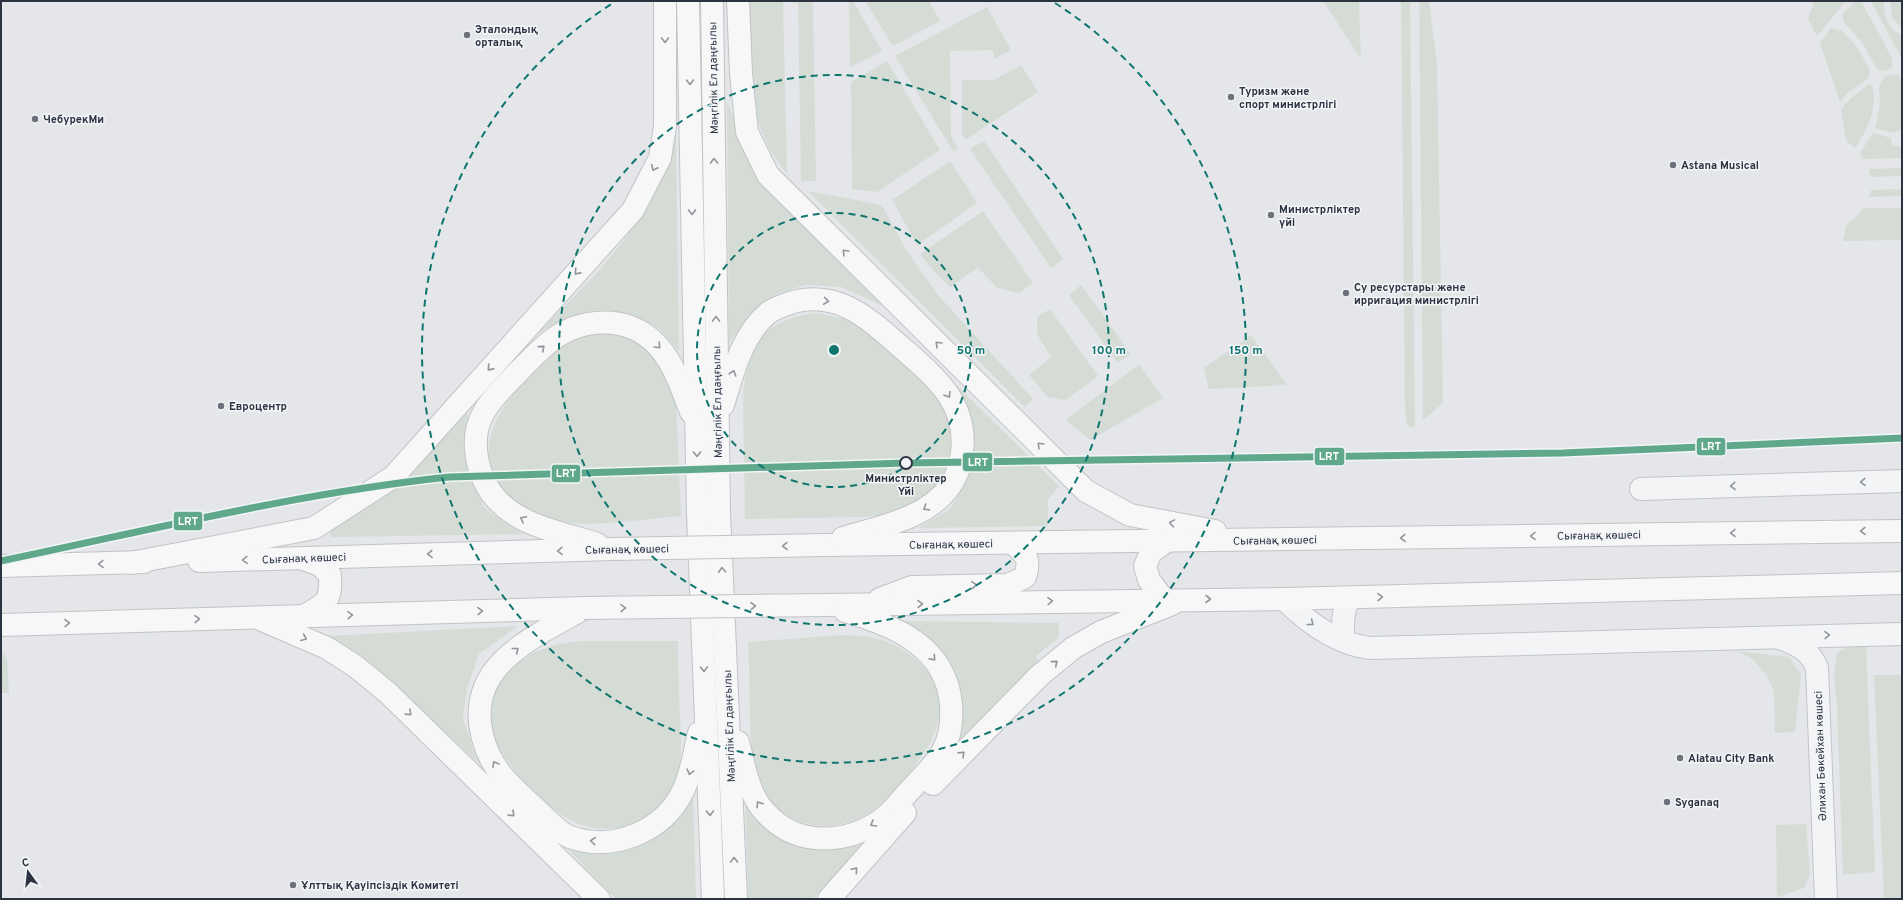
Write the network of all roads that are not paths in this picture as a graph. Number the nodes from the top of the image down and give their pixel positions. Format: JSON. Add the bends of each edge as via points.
{"nodes":[{"id":1,"x":665,"y":1,"type":"edge"},
{"id":2,"x":688,"y":1,"type":"edge"},
{"id":3,"x":712,"y":1,"type":"edge"},
{"id":4,"x":738,"y":1,"type":"edge"},
{"id":5,"x":718,"y":423,"type":"junction"},
{"id":6,"x":696,"y":424,"type":"junction"},
{"id":7,"x":1902,"y":481,"type":"edge"},
{"id":8,"x":1640,"y":489,"type":"dead end"},
{"id":9,"x":1902,"y":530,"type":"edge"},
{"id":10,"x":1266,"y":540,"type":"junction"},
{"id":11,"x":1167,"y":541,"type":"junction"},
{"id":12,"x":1013,"y":543,"type":"junction"},
{"id":13,"x":824,"y":545,"type":"junction"},
{"id":14,"x":613,"y":549,"type":"junction"},
{"id":15,"x":302,"y":558,"type":"junction"},
{"id":16,"x":131,"y":563,"type":"junction"},
{"id":17,"x":1,"y":567,"type":"edge"},
{"id":18,"x":1902,"y":583,"type":"edge"},
{"id":19,"x":1349,"y":598,"type":"junction"},
{"id":20,"x":1284,"y":599,"type":"junction"},
{"id":21,"x":1174,"y":600,"type":"junction"},
{"id":22,"x":868,"y":604,"type":"junction"},
{"id":23,"x":825,"y":605,"type":"junction"},
{"id":24,"x":584,"y":608,"type":"junction"},
{"id":25,"x":304,"y":616,"type":"junction"},
{"id":26,"x":255,"y":618,"type":"junction"},
{"id":27,"x":1,"y":625,"type":"edge"},
{"id":28,"x":1902,"y":634,"type":"edge"},
{"id":29,"x":1774,"y":637,"type":"junction"},
{"id":30,"x":1343,"y":640,"type":"junction"},
{"id":31,"x":705,"y":707,"type":"junction"},
{"id":32,"x":728,"y":708,"type":"junction"},
{"id":33,"x":599,"y":899,"type":"edge"},
{"id":34,"x":713,"y":899,"type":"edge"},
{"id":35,"x":736,"y":899,"type":"edge"},
{"id":36,"x":829,"y":899,"type":"edge"},
{"id":37,"x":1826,"y":899,"type":"edge"}],
"edges":[{"from":1,"to":16,"type":"main road","one_way":true,"via":[[665,126],[660,158],[633,210],[393,477],[314,528]]},
{"from":2,"to":6,"type":"main road","name":"Мәңгілік Ел даңғылы","one_way":true},
{"from":5,"to":3,"type":"main road","name":"Мәңгілік Ел даңғылы","one_way":true},
{"from":10,"to":4,"type":"main road","one_way":true,"via":[[1130,515],[1086,491],[768,175],[747,132]]},
{"from":5,"to":13,"type":"main road","one_way":true,"via":[[738,358],[757,325],[768,313],[782,305],[800,300],[836,302],[852,308],[877,325],[935,377],[947,391],[963,430],[959,471],[950,486],[939,499],[910,516]]},
{"from":32,"to":5,"type":"main road","name":"Мәңгілік Ел даңғылы","one_way":true,"via":[[719,512]]},
{"from":14,"to":6,"type":"main road","one_way":true,"via":[[528,522],[499,502],[488,488],[476,451],[477,432],[483,413],[534,355],[553,339],[583,325],[599,322],[626,325],[641,332],[664,352],[672,364]]},
{"from":6,"to":31,"type":"main road","name":"Мәңгілік Ел даңғылы","one_way":true},
{"from":7,"to":8,"type":"street","one_way":true},
{"from":9,"to":10,"type":"main road","name":"Сығанақ көшесі","one_way":true},
{"from":10,"to":11,"type":"main road","name":"Сығанақ көшесі"},
{"from":11,"to":12,"type":"main road","name":"Сығанақ көшесі"},
{"from":11,"to":21,"type":"main road","via":[[1152,552],[1144,566],[1149,580]]},
{"from":12,"to":13,"type":"main road","name":"Сығанақ көшесі"},
{"from":22,"to":12,"type":"main road","one_way":true,"via":[[912,586],[1008,585],[1025,577],[1028,566],[1025,554]]},
{"from":13,"to":14,"type":"main road","name":"Сығанақ көшесі","one_way":true,"bridge":true},
{"from":14,"to":15,"type":"main road","name":"Сығанақ көшесі","one_way":true},
{"from":15,"to":16,"type":"main road","name":"Сығанақ көшесі","one_way":true},
{"from":15,"to":25,"type":"main road","via":[[320,565],[330,575],[331,591],[325,604]]},
{"from":16,"to":17,"type":"main road","name":"Сығанақ көшесі","one_way":true},
{"from":19,"to":18,"type":"main road","one_way":true},
{"from":19,"to":20,"type":"main road"},
{"from":19,"to":30,"type":"street","via":[[1342,620]]},
{"from":21,"to":20,"type":"main road","one_way":true},
{"from":20,"to":30,"type":"street","one_way":true,"via":[[1300,616],[1318,629]]},
{"from":22,"to":21,"type":"main road","one_way":true},
{"from":36,"to":21,"type":"main road","one_way":true,"via":[[946,769],[1072,648],[1101,632]]},
{"from":22,"to":23,"type":"main road"},
{"from":24,"to":23,"type":"main road","one_way":true,"bridge":true},
{"from":23,"to":32,"type":"main road","one_way":true,"via":[[877,620],[912,639],[938,664],[946,680],[952,712],[944,748],[936,762],[886,816],[863,830],[827,840],[792,833],[776,823],[757,802]]},
{"from":25,"to":24,"type":"main road","one_way":true},
{"from":31,"to":24,"type":"main road","one_way":true,"via":[[689,777],[675,804],[664,817],[635,836],[617,840],[582,840],[558,830],[506,781],[494,764],[480,729],[478,714],[485,685],[497,666],[532,638]]},
{"from":25,"to":26,"type":"main road"},
{"from":27,"to":26,"type":"main road","one_way":true},
{"from":26,"to":33,"type":"main road","one_way":true,"via":[[327,648],[356,666],[388,693]]},
{"from":29,"to":28,"type":"street","one_way":true},
{"from":29,"to":30,"type":"street","via":[[1370,648],[1355,646]]},
{"from":29,"to":37,"type":"street","name":"Әлихан Бөкейхан көшесі","via":[[1792,642],[1804,649],[1816,668]]},
{"from":31,"to":34,"type":"main road","name":"Мәңгілік Ел даңғылы","one_way":true},
{"from":35,"to":32,"type":"main road","name":"Мәңгілік Ел даңғылы","one_way":true}]}
